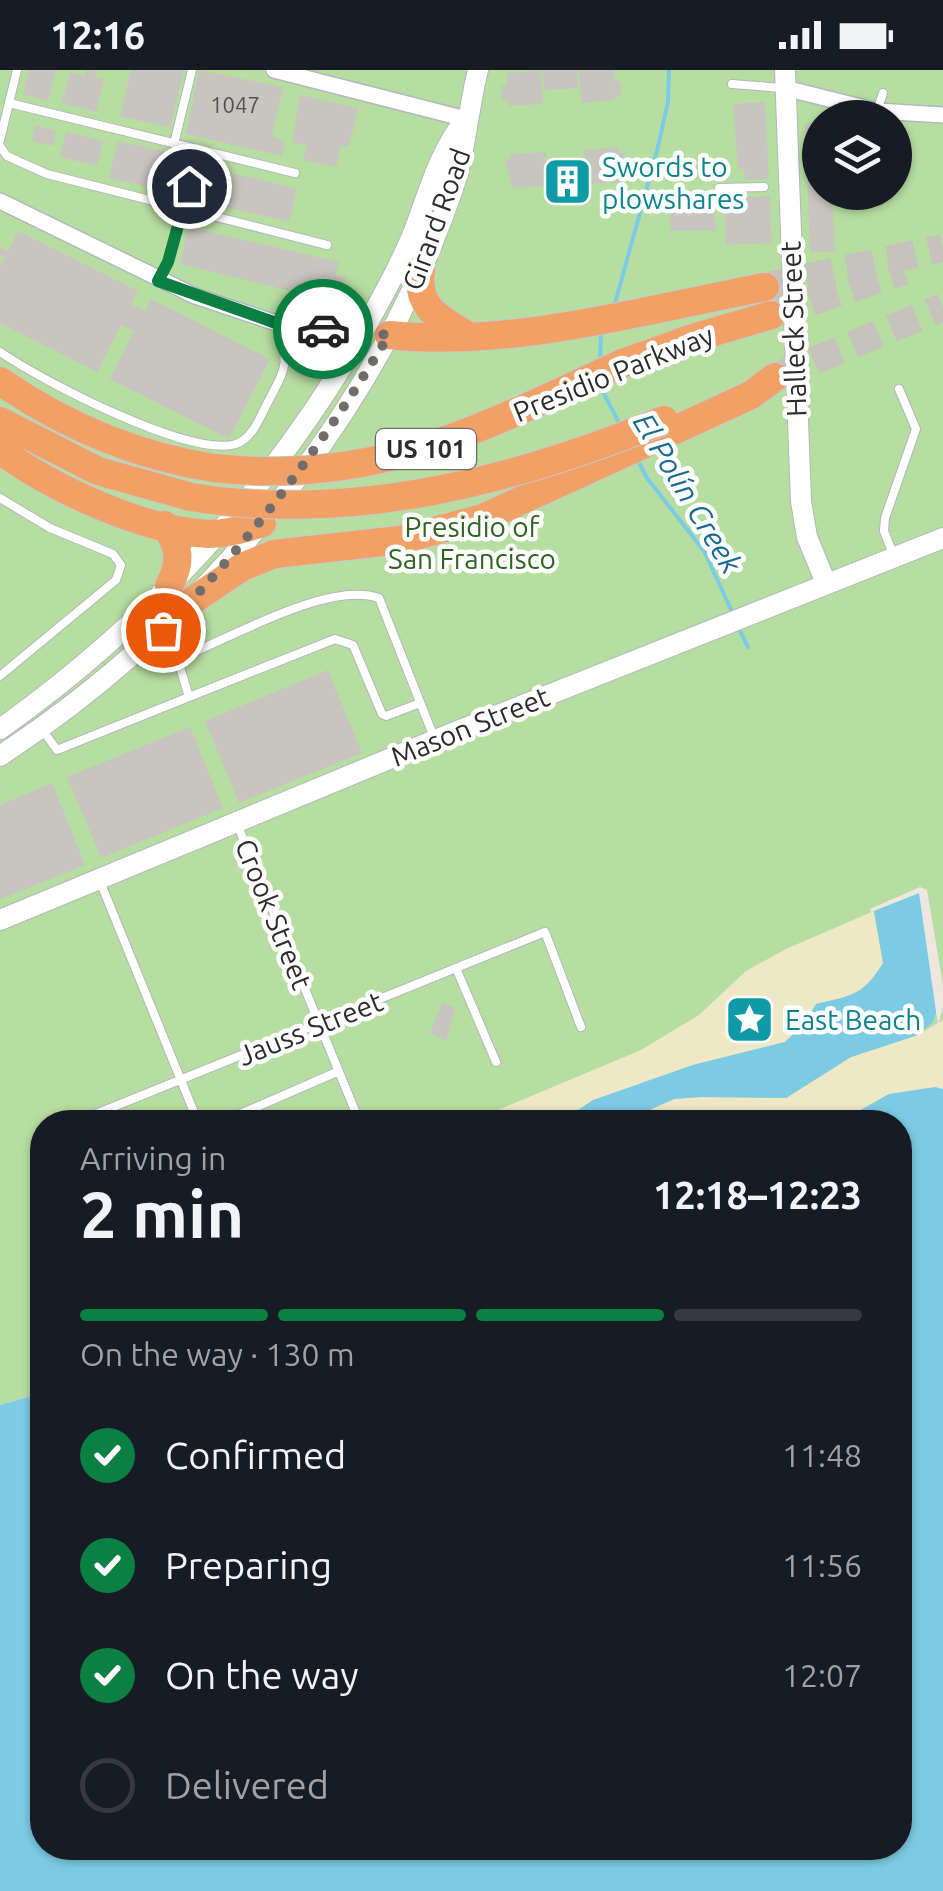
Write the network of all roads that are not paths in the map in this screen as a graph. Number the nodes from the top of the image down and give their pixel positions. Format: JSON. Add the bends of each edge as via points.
{"nodes":[{"id":1,"x":17,"y":70,"type":"edge"},
{"id":2,"x":192,"y":70,"type":"edge"},
{"id":3,"x":274,"y":70,"type":"edge"},
{"id":4,"x":478,"y":70,"type":"edge"},
{"id":5,"x":785,"y":79,"type":"edge"},
{"id":6,"x":732,"y":84,"type":"dead end"},
{"id":7,"x":882,"y":93,"type":"dead end"},
{"id":8,"x":845,"y":100,"type":"edge"},
{"id":9,"x":880,"y":100,"type":"edge"},
{"id":10,"x":8,"y":103,"type":"junction"},
{"id":11,"x":912,"y":113,"type":"edge"},
{"id":12,"x":943,"y":115,"type":"edge"},
{"id":13,"x":3,"y":116,"type":"edge"},
{"id":14,"x":466,"y":119,"type":"junction"},
{"id":15,"x":0,"y":143,"type":"edge"},
{"id":16,"x":174,"y":144,"type":"junction"},
{"id":17,"x":198,"y":150,"type":"junction"},
{"id":18,"x":294,"y":173,"type":"dead end"},
{"id":19,"x":764,"y":187,"type":"dead end"},
{"id":20,"x":720,"y":188,"type":"dead end"},
{"id":21,"x":0,"y":201,"type":"edge"},
{"id":22,"x":183,"y":212,"type":"junction"},
{"id":23,"x":327,"y":245,"type":"dead end"},
{"id":24,"x":421,"y":270,"type":"junction"},
{"id":25,"x":158,"y":281,"type":"junction"},
{"id":26,"x":765,"y":287,"type":"tunnel mouth"},
{"id":27,"x":772,"y":315,"type":"tunnel mouth"},
{"id":28,"x":276,"y":323,"type":"junction"},
{"id":29,"x":376,"y":334,"type":"junction"},
{"id":30,"x":466,"y":335,"type":"junction"},
{"id":31,"x":0,"y":352,"type":"edge"},
{"id":32,"x":774,"y":378,"type":"tunnel mouth"},
{"id":33,"x":0,"y":381,"type":"edge"},
{"id":34,"x":899,"y":389,"type":"dead end"},
{"id":35,"x":0,"y":421,"type":"edge"},
{"id":36,"x":667,"y":427,"type":"junction"},
{"id":37,"x":0,"y":450,"type":"edge"},
{"id":38,"x":257,"y":486,"type":"junction"},
{"id":39,"x":0,"y":498,"type":"edge"},
{"id":40,"x":262,"y":523,"type":"junction"},
{"id":41,"x":164,"y":525,"type":"junction"},
{"id":42,"x":218,"y":533,"type":"junction"},
{"id":43,"x":943,"y":538,"type":"edge"},
{"id":44,"x":318,"y":547,"type":"junction"},
{"id":45,"x":894,"y":558,"type":"junction"},
{"id":46,"x":826,"y":584,"type":"junction"},
{"id":47,"x":181,"y":593,"type":"junction"},
{"id":48,"x":0,"y":676,"type":"edge"},
{"id":49,"x":189,"y":697,"type":"junction"},
{"id":50,"x":420,"y":702,"type":"junction"},
{"id":51,"x":40,"y":728,"type":"junction"},
{"id":52,"x":0,"y":729,"type":"edge"},
{"id":53,"x":435,"y":740,"type":"junction"},
{"id":54,"x":0,"y":756,"type":"edge"},
{"id":55,"x":236,"y":821,"type":"junction"},
{"id":56,"x":99,"y":880,"type":"junction"},
{"id":57,"x":0,"y":920,"type":"edge"},
{"id":58,"x":456,"y":968,"type":"junction"},
{"id":59,"x":320,"y":1024,"type":"junction"},
{"id":60,"x":581,"y":1027,"type":"dead end"},
{"id":61,"x":496,"y":1062,"type":"dead end"},
{"id":62,"x":339,"y":1071,"type":"junction"},
{"id":63,"x":182,"y":1080,"type":"junction"},
{"id":64,"x":106,"y":1110,"type":"edge"},
{"id":65,"x":193,"y":1110,"type":"edge"},
{"id":66,"x":250,"y":1110,"type":"edge"},
{"id":67,"x":355,"y":1110,"type":"edge"}],
"edges":[{"from":1,"to":10,"type":"lane"},
{"from":2,"to":16,"type":"lane"},
{"from":3,"to":14,"type":"street"},
{"from":4,"to":14,"type":"street","name":"Girard Road"},
{"from":5,"to":6,"type":"lane"},
{"from":5,"to":8,"type":"street"},
{"from":5,"to":46,"type":"street","name":"Halleck Street","via":[[802,510]]},
{"from":7,"to":9,"type":"lane"},
{"from":10,"to":13,"type":"lane"},
{"from":10,"to":16,"type":"lane"},
{"from":11,"to":12,"type":"street"},
{"from":13,"to":15,"type":"lane"},
{"from":14,"to":24,"type":"street","name":"Girard Road","via":[[464,152]]},
{"from":14,"to":29,"type":"street","name":"Girard Road","via":[[448,140]]},
{"from":15,"to":22,"type":"lane","via":[[6,156],[47,174]]},
{"from":16,"to":17,"type":"lane"},
{"from":17,"to":18,"type":"lane"},
{"from":17,"to":22,"type":"lane"},
{"from":19,"to":20,"type":"lane"},
{"from":21,"to":25,"type":"street"},
{"from":22,"to":23,"type":"lane"},
{"from":22,"to":25,"type":"lane"},
{"from":24,"to":29,"type":"street","name":"Girard Road"},
{"from":24,"to":30,"type":"highway","via":[[424,306]]},
{"from":25,"to":28,"type":"street"},
{"from":26,"to":30,"type":"highway","via":[[556,326]]},
{"from":27,"to":33,"type":"highway","name":"Presidio Parkway","number":"US 101","bridge":true,"via":[[624,364],[406,456],[312,471],[214,468],[115,443]]},
{"from":28,"to":29,"type":"street"},
{"from":28,"to":31,"type":"lane","via":[[286,368],[248,438],[232,446],[119,416]]},
{"from":29,"to":30,"type":"highway"},
{"from":29,"to":38,"type":"street","name":"Girard Road"},
{"from":29,"to":40,"type":"street","name":"Girard Road","via":[[341,415]]},
{"from":32,"to":36,"type":"highway","name":"Presidio Parkway","number":"US 101"},
{"from":34,"to":45,"type":"lane","via":[[916,430],[885,518]]},
{"from":35,"to":36,"type":"highway","name":"Presidio Parkway","number":"US 101","bridge":true,"via":[[130,482],[190,497],[303,505],[428,492]]},
{"from":36,"to":44,"type":"highway","via":[[529,500],[467,524],[400,540]]},
{"from":37,"to":41,"type":"highway","via":[[65,490]]},
{"from":38,"to":40,"type":"highway"},
{"from":38,"to":42,"type":"street","name":"Girard Road"},
{"from":39,"to":48,"type":"lane","via":[[113,554],[122,570]]},
{"from":40,"to":42,"type":"highway"},
{"from":40,"to":44,"type":"highway","via":[[279,538]]},
{"from":40,"to":47,"type":"street","name":"Girard Road"},
{"from":41,"to":42,"type":"highway"},
{"from":41,"to":47,"type":"highway","via":[[175,540]]},
{"from":42,"to":47,"type":"street","name":"Girard Road"},
{"from":43,"to":45,"type":"street","name":"Mason Street"},
{"from":44,"to":47,"type":"highway","via":[[253,561]]},
{"from":45,"to":46,"type":"street","name":"Mason Street"},
{"from":46,"to":53,"type":"street","name":"Mason Street"},
{"from":47,"to":51,"type":"street","name":"Girard Road","via":[[132,657]]},
{"from":47,"to":52,"type":"street","name":"Girard Road"},
{"from":49,"to":50,"type":"lane","via":[[335,639],[354,645],[382,714]]},
{"from":49,"to":50,"type":"lane","via":[[180,666],[190,654],[324,598],[366,594],[379,598]]},
{"from":49,"to":51,"type":"lane","via":[[57,750]]},
{"from":50,"to":53,"type":"lane"},
{"from":51,"to":54,"type":"street","name":"Girard Road"},
{"from":53,"to":55,"type":"street","name":"Mason Street"},
{"from":55,"to":56,"type":"street","name":"Mason Street"},
{"from":55,"to":59,"type":"lane","name":"Crook Street"},
{"from":56,"to":57,"type":"street","name":"Mason Street"},
{"from":56,"to":63,"type":"lane"},
{"from":58,"to":59,"type":"lane","name":"Jauss Street"},
{"from":58,"to":60,"type":"lane","name":"Jauss Street","via":[[544,932]]},
{"from":58,"to":61,"type":"lane"},
{"from":59,"to":62,"type":"lane","name":"Crook Street"},
{"from":59,"to":63,"type":"lane","name":"Jauss Street"},
{"from":62,"to":66,"type":"lane"},
{"from":62,"to":67,"type":"lane","name":"Crook Street"},
{"from":63,"to":64,"type":"lane","name":"Jauss Street"},
{"from":63,"to":65,"type":"lane"}]}
